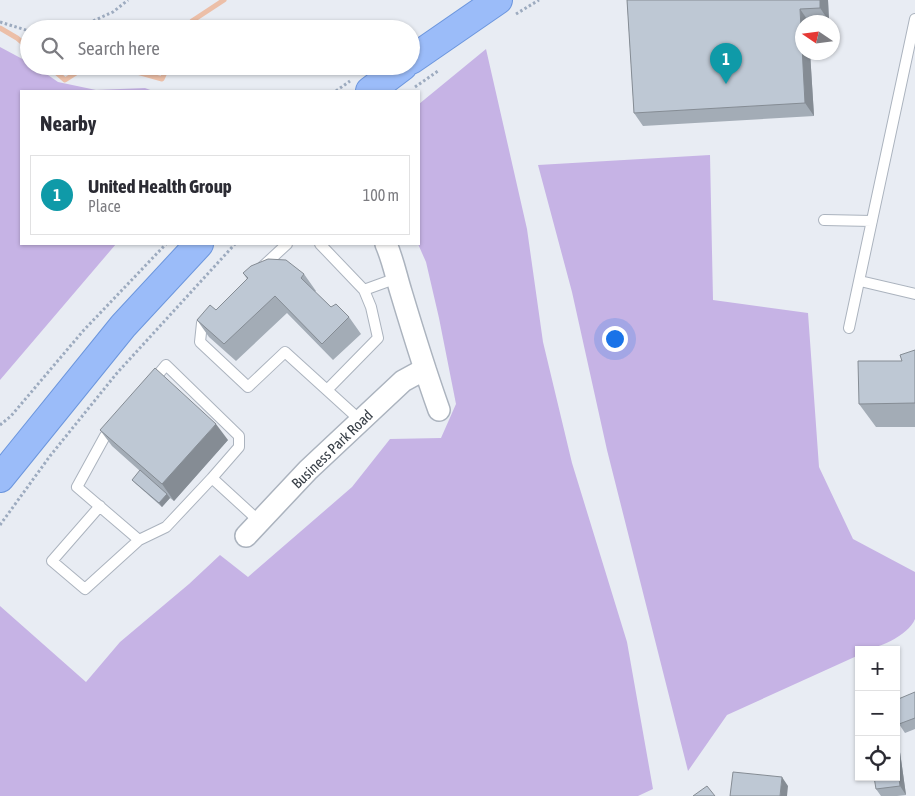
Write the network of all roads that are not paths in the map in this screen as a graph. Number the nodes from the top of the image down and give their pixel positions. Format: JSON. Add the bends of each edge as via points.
{"nodes":[{"id":1,"x":498,"y":0,"type":"edge"},
{"id":2,"x":915,"y":19,"type":"edge"},
{"id":3,"x":420,"y":54,"type":"edge"},
{"id":4,"x":391,"y":75,"type":"edge"},
{"id":5,"x":371,"y":90,"type":"edge"},
{"id":6,"x":824,"y":220,"type":"dead end"},
{"id":7,"x":872,"y":221,"type":"junction"},
{"id":8,"x":198,"y":245,"type":"edge"},
{"id":9,"x":286,"y":245,"type":"edge"},
{"id":10,"x":321,"y":245,"type":"edge"},
{"id":11,"x":386,"y":245,"type":"edge"},
{"id":12,"x":252,"y":277,"type":"edge"},
{"id":13,"x":397,"y":278,"type":"junction"},
{"id":14,"x":860,"y":281,"type":"junction"},
{"id":15,"x":364,"y":290,"type":"junction"},
{"id":16,"x":915,"y":294,"type":"edge"},
{"id":17,"x":216,"y":310,"type":"edge"},
{"id":18,"x":850,"y":328,"type":"dead end"},
{"id":19,"x":425,"y":369,"type":"junction"},
{"id":20,"x":327,"y":390,"type":"junction"},
{"id":21,"x":142,"y":393,"type":"edge"},
{"id":22,"x":439,"y":410,"type":"dead end"},
{"id":23,"x":361,"y":420,"type":"junction"},
{"id":24,"x":117,"y":422,"type":"edge"},
{"id":25,"x":3,"y":467,"type":"edge"},
{"id":26,"x":212,"y":478,"type":"junction"},
{"id":27,"x":100,"y":506,"type":"junction"},
{"id":28,"x":253,"y":528,"type":"joint"},
{"id":29,"x":139,"y":540,"type":"junction"}],
"edges":[{"from":1,"to":3,"type":"main road"},
{"from":2,"to":7,"type":"lane"},
{"from":4,"to":5,"type":"main road"},
{"from":6,"to":7,"type":"lane"},
{"from":7,"to":14,"type":"lane"},
{"from":8,"to":25,"type":"main road","via":[[123,326]]},
{"from":9,"to":12,"type":"lane"},
{"from":10,"to":15,"type":"lane"},
{"from":11,"to":13,"type":"street"},
{"from":13,"to":15,"type":"lane"},
{"from":13,"to":19,"type":"street"},
{"from":14,"to":16,"type":"lane"},
{"from":14,"to":18,"type":"lane"},
{"from":15,"to":20,"type":"lane","via":[[378,338]]},
{"from":17,"to":20,"type":"lane","via":[[202,323],[200,342],[248,387],[285,352]]},
{"from":19,"to":22,"type":"street"},
{"from":19,"to":23,"type":"street","name":"Business Park Road","via":[[403,381]]},
{"from":20,"to":23,"type":"lane"},
{"from":21,"to":26,"type":"lane","via":[[166,364],[239,436],[240,448]]},
{"from":23,"to":28,"type":"street","name":"Business Park Road"},
{"from":24,"to":27,"type":"lane","via":[[105,436],[77,487]]},
{"from":26,"to":28,"type":"lane"},
{"from":26,"to":29,"type":"lane","via":[[166,526]]},
{"from":27,"to":29,"type":"lane"},
{"from":27,"to":29,"type":"lane","via":[[52,560],[85,589]]}]}
